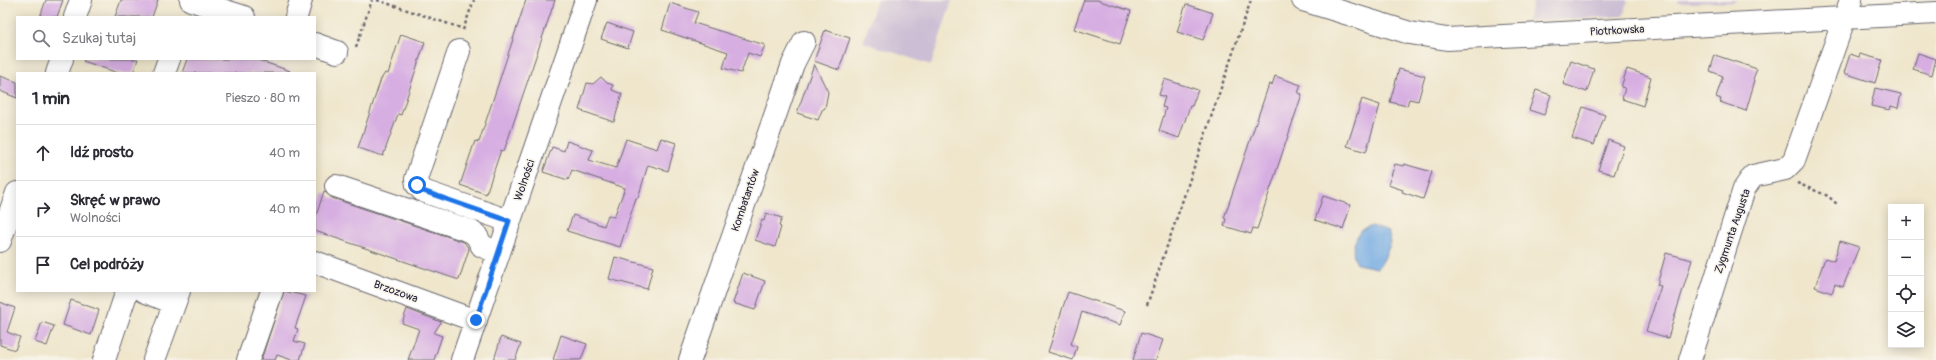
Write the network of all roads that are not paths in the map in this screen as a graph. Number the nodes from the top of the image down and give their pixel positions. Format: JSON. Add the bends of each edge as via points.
{"nodes":[{"id":1,"x":81,"y":0,"type":"edge"},
{"id":2,"x":191,"y":0,"type":"edge"},
{"id":3,"x":302,"y":0,"type":"edge"},
{"id":4,"x":586,"y":0,"type":"edge"},
{"id":5,"x":1303,"y":0,"type":"edge"},
{"id":6,"x":1848,"y":9,"type":"edge"},
{"id":7,"x":1936,"y":13,"type":"edge"},
{"id":8,"x":75,"y":16,"type":"edge"},
{"id":9,"x":184,"y":16,"type":"edge"},
{"id":10,"x":241,"y":16,"type":"edge"},
{"id":11,"x":296,"y":16,"type":"edge"},
{"id":12,"x":804,"y":42,"type":"dead end"},
{"id":13,"x":316,"y":44,"type":"edge"},
{"id":14,"x":459,"y":51,"type":"road end"},
{"id":15,"x":337,"y":52,"type":"road end"},
{"id":16,"x":62,"y":60,"type":"edge"},
{"id":17,"x":169,"y":60,"type":"edge"},
{"id":18,"x":57,"y":72,"type":"edge"},
{"id":19,"x":164,"y":72,"type":"edge"},
{"id":20,"x":336,"y":186,"type":"dead end"},
{"id":21,"x":16,"y":196,"type":"edge"},
{"id":22,"x":509,"y":221,"type":"junction"},
{"id":23,"x":0,"y":241,"type":"edge"},
{"id":24,"x":499,"y":252,"type":"junction"},
{"id":25,"x":316,"y":262,"type":"edge"},
{"id":26,"x":127,"y":292,"type":"edge"},
{"id":27,"x":150,"y":292,"type":"edge"},
{"id":28,"x":272,"y":292,"type":"edge"},
{"id":29,"x":177,"y":297,"type":"edge"},
{"id":30,"x":476,"y":320,"type":"junction"},
{"id":31,"x":104,"y":360,"type":"edge"},
{"id":32,"x":154,"y":360,"type":"edge"},
{"id":33,"x":248,"y":360,"type":"edge"},
{"id":34,"x":462,"y":360,"type":"edge"},
{"id":35,"x":690,"y":360,"type":"edge"},
{"id":36,"x":1690,"y":360,"type":"edge"}],
"edges":[{"from":1,"to":8,"type":"street"},
{"from":2,"to":9,"type":"street"},
{"from":2,"to":10,"type":"street"},
{"from":3,"to":11,"type":"street"},
{"from":4,"to":22,"type":"street","name":"Wolności"},
{"from":5,"to":6,"type":"street","name":"Piotrkowska","via":[[1403,31],[1447,39]]},
{"from":6,"to":7,"type":"street","name":"Piotrkowska"},
{"from":6,"to":36,"type":"street","name":"Zygmunta Augusta","via":[[1794,160],[1785,169],[1753,176],[1744,189]]},
{"from":12,"to":35,"type":"street","name":"Kombatantów","via":[[793,64]]},
{"from":13,"to":15,"type":"street"},
{"from":14,"to":22,"type":"street","via":[[416,179],[417,185],[423,191]]},
{"from":16,"to":18,"type":"street"},
{"from":17,"to":19,"type":"street"},
{"from":20,"to":24,"type":"street","via":[[470,231],[476,235],[482,246]]},
{"from":21,"to":23,"type":"street"},
{"from":22,"to":24,"type":"street","name":"Wolności"},
{"from":24,"to":30,"type":"street","name":"Wolności"},
{"from":25,"to":30,"type":"street","name":"Brzozowa"},
{"from":26,"to":31,"type":"street"},
{"from":27,"to":29,"type":"street"},
{"from":28,"to":33,"type":"street"},
{"from":29,"to":32,"type":"street"},
{"from":30,"to":34,"type":"street","name":"Wolności"}]}
